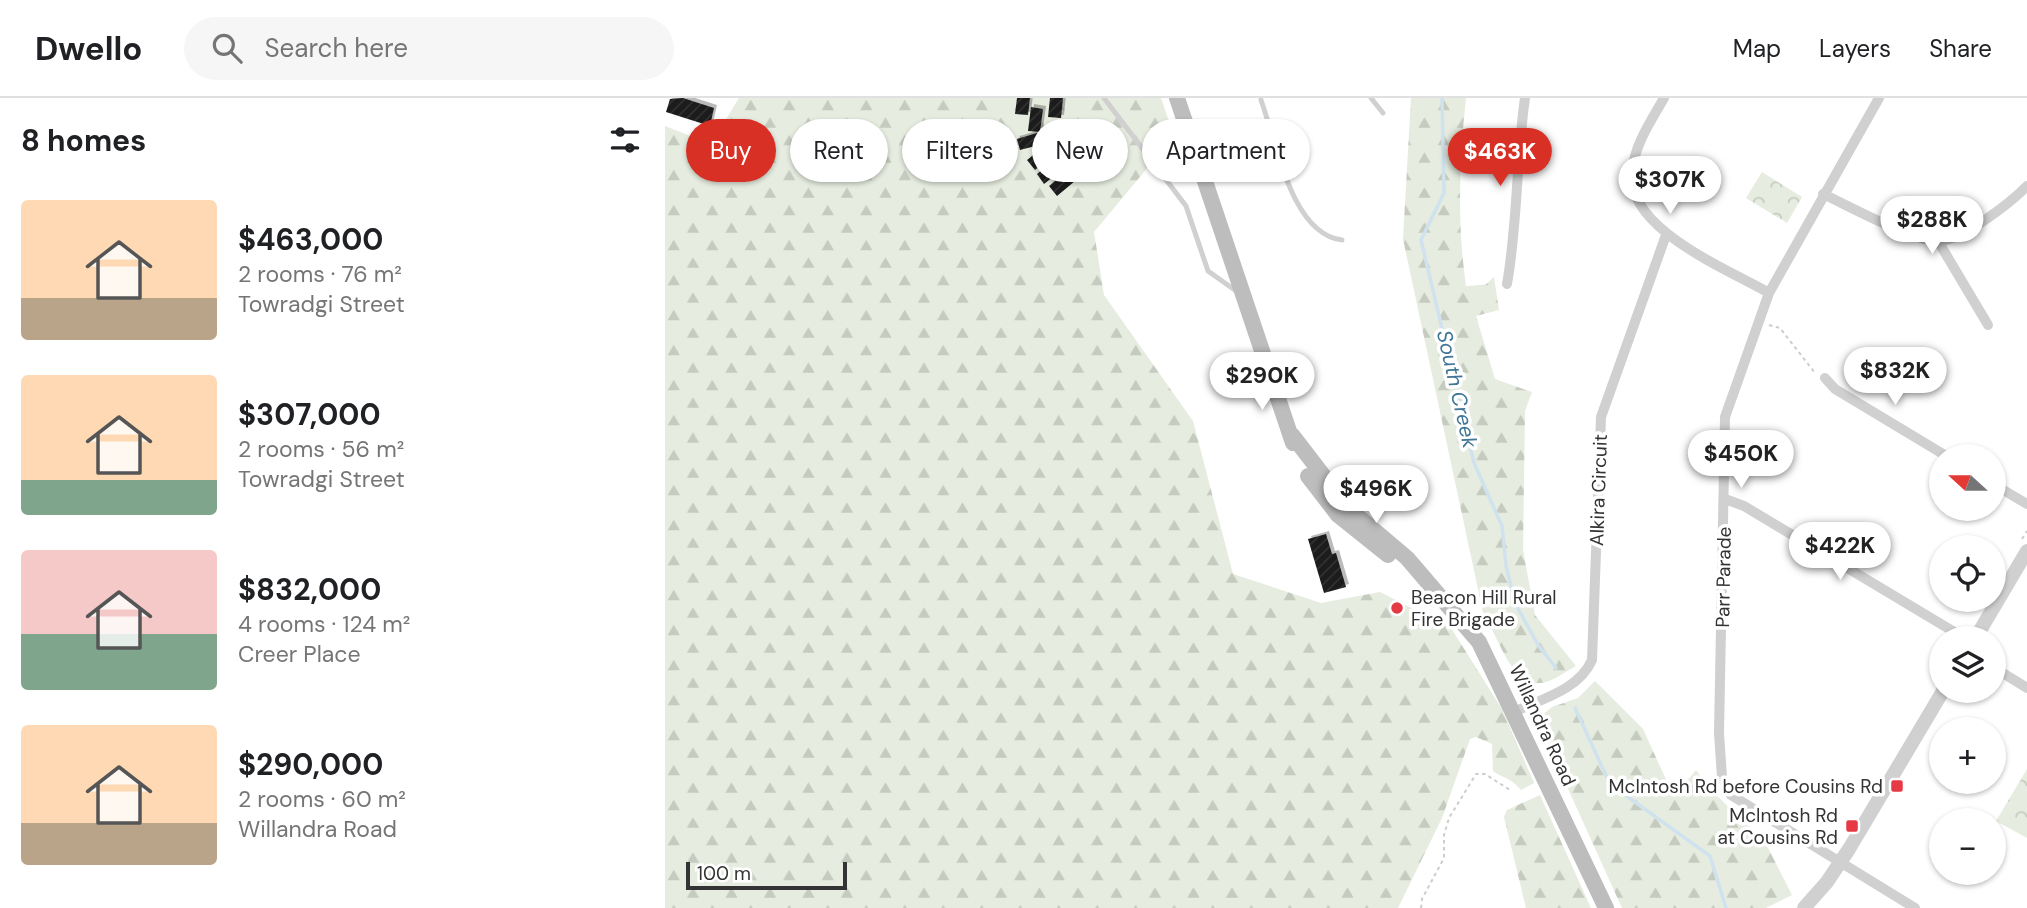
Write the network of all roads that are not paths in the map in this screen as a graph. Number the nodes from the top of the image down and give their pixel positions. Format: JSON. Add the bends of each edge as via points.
{"nodes":[{"id":1,"x":1104,"y":98,"type":"edge"},
{"id":2,"x":1177,"y":98,"type":"edge"},
{"id":3,"x":1371,"y":98,"type":"edge"},
{"id":4,"x":1525,"y":98,"type":"edge"},
{"id":5,"x":1664,"y":98,"type":"edge"},
{"id":6,"x":1879,"y":98,"type":"edge"},
{"id":7,"x":1261,"y":100,"type":"dead end"},
{"id":8,"x":1383,"y":114,"type":"dead end"},
{"id":9,"x":2027,"y":186,"type":"edge"},
{"id":10,"x":1823,"y":194,"type":"junction"},
{"id":11,"x":1666,"y":235,"type":"junction"},
{"id":12,"x":1342,"y":240,"type":"dead end"},
{"id":13,"x":1938,"y":241,"type":"junction"},
{"id":14,"x":1507,"y":284,"type":"dead end"},
{"id":15,"x":1769,"y":293,"type":"junction"},
{"id":16,"x":1244,"y":297,"type":"junction"},
{"id":17,"x":1988,"y":325,"type":"dead end"},
{"id":18,"x":1825,"y":378,"type":"road end"},
{"id":19,"x":1929,"y":446,"type":"edge"},
{"id":20,"x":2006,"y":492,"type":"edge"},
{"id":21,"x":1725,"y":499,"type":"junction"},
{"id":22,"x":2027,"y":504,"type":"edge"},
{"id":23,"x":2027,"y":551,"type":"edge"},
{"id":24,"x":1944,"y":626,"type":"edge"},
{"id":25,"x":1983,"y":626,"type":"edge"},
{"id":26,"x":2006,"y":675,"type":"edge"},
{"id":27,"x":2027,"y":688,"type":"edge"},
{"id":28,"x":1936,"y":703,"type":"edge"},
{"id":29,"x":1514,"y":712,"type":"junction"},
{"id":30,"x":1840,"y":863,"type":"junction"},
{"id":31,"x":1606,"y":908,"type":"edge"},
{"id":32,"x":1804,"y":908,"type":"edge"},
{"id":33,"x":1915,"y":908,"type":"edge"}],
"edges":[{"from":1,"to":16,"type":"lane","via":[[1186,206],[1208,271]]},
{"from":2,"to":16,"type":"main road","name":"Willandra Road"},
{"from":3,"to":8,"type":"lane"},
{"from":4,"to":14,"type":"street"},
{"from":5,"to":11,"type":"street","via":[[1637,147],[1632,174],[1649,218]]},
{"from":6,"to":10,"type":"street","name":"Parr Parade"},
{"from":7,"to":12,"type":"lane","via":[[1300,213],[1322,232]]},
{"from":9,"to":13,"type":"street","via":[[2015,199],[1954,238]]},
{"from":10,"to":13,"type":"street","via":[[1917,237]]},
{"from":10,"to":15,"type":"street","name":"Parr Parade"},
{"from":11,"to":15,"type":"street"},
{"from":11,"to":29,"type":"street","name":"Alkira Circuit","via":[[1601,417],[1591,660],[1571,685]]},
{"from":13,"to":17,"type":"street"},
{"from":15,"to":21,"type":"street","name":"Parr Parade","via":[[1725,418]]},
{"from":16,"to":29,"type":"main road","name":"Willandra Road","via":[[1292,435],[1294,453],[1338,514],[1368,541],[1420,575],[1479,642]]},
{"from":18,"to":19,"type":"street","via":[[1835,389]]},
{"from":20,"to":22,"type":"street"},
{"from":21,"to":24,"type":"street"},
{"from":21,"to":30,"type":"street","name":"Parr Parade","via":[[1722,777],[1731,795]]},
{"from":23,"to":25,"type":"street"},
{"from":26,"to":27,"type":"street"},
{"from":28,"to":30,"type":"street"},
{"from":29,"to":31,"type":"main road","name":"Willandra Road"},
{"from":30,"to":32,"type":"street"},
{"from":30,"to":33,"type":"street","name":"Parr Parade"}]}
